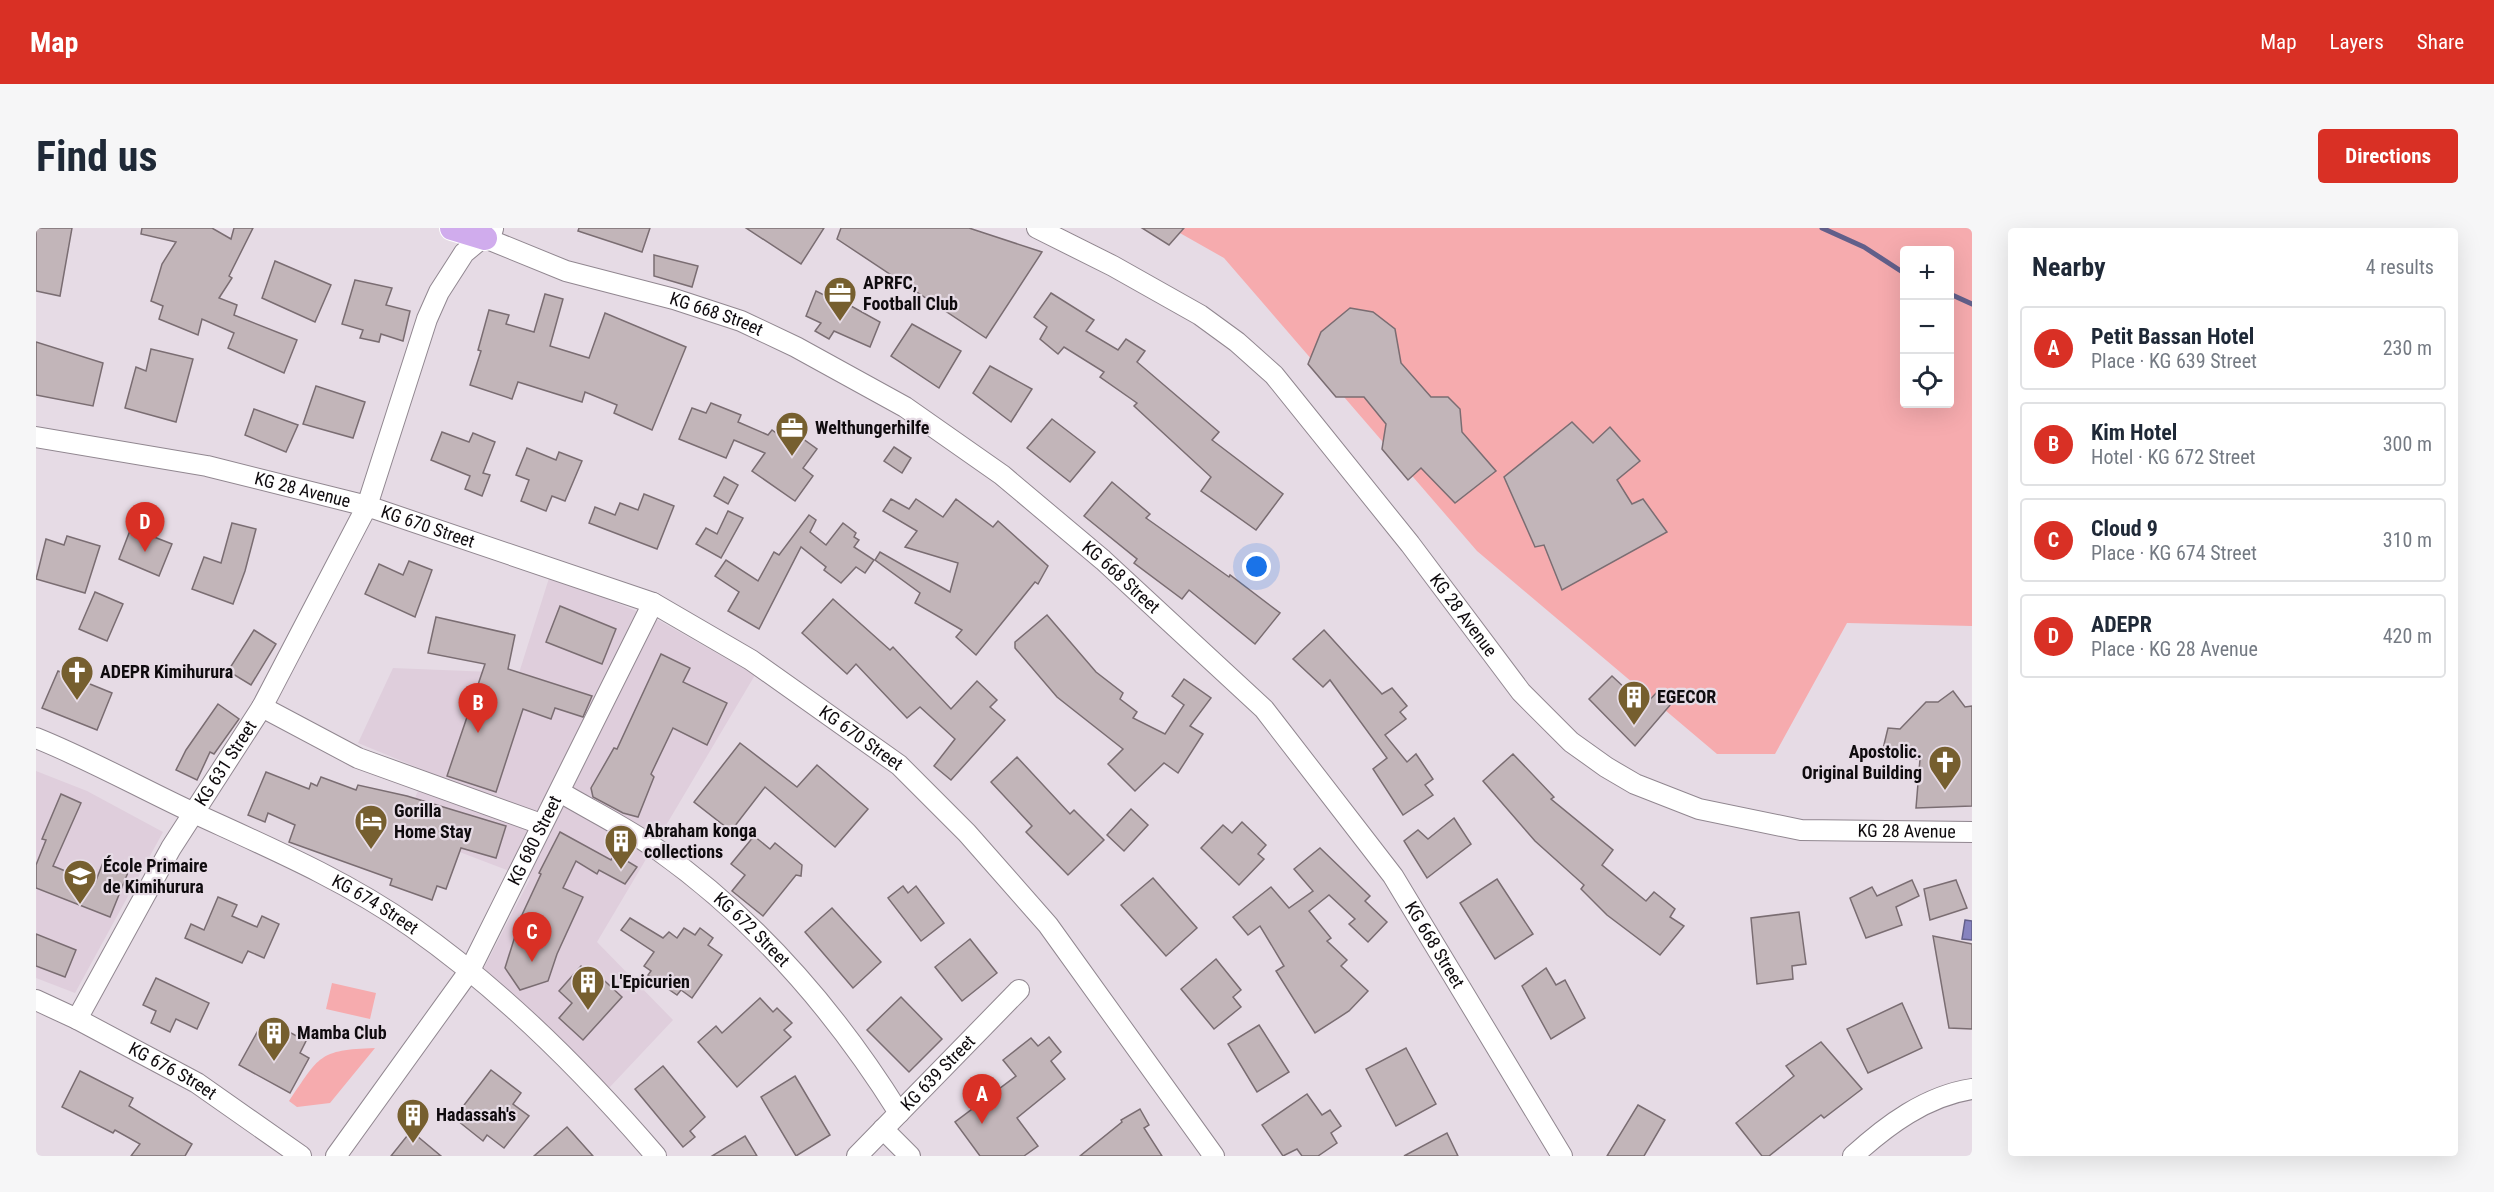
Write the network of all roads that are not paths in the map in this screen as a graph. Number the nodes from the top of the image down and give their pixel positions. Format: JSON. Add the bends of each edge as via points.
{"nodes":[{"id":1,"x":452,"y":228,"type":"edge"},
{"id":2,"x":1037,"y":228,"type":"edge"},
{"id":3,"x":489,"y":233,"type":"edge"},
{"id":4,"x":36,"y":437,"type":"edge"},
{"id":5,"x":367,"y":506,"type":"junction"},
{"id":6,"x":653,"y":603,"type":"junction"},
{"id":7,"x":262,"y":707,"type":"junction"},
{"id":8,"x":36,"y":738,"type":"edge"},
{"id":9,"x":560,"y":792,"type":"junction"},
{"id":10,"x":193,"y":813,"type":"junction"},
{"id":11,"x":541,"y":824,"type":"junction"},
{"id":12,"x":1972,"y":832,"type":"edge"},
{"id":13,"x":470,"y":970,"type":"junction"},
{"id":14,"x":1019,"y":990,"type":"dead end"},
{"id":15,"x":36,"y":1000,"type":"edge"},
{"id":16,"x":77,"y":1019,"type":"junction"},
{"id":17,"x":1972,"y":1089,"type":"edge"},
{"id":18,"x":899,"y":1113,"type":"junction"},
{"id":19,"x":883,"y":1129,"type":"junction"},
{"id":20,"x":301,"y":1156,"type":"edge"},
{"id":21,"x":336,"y":1156,"type":"edge"},
{"id":22,"x":656,"y":1156,"type":"edge"},
{"id":23,"x":857,"y":1156,"type":"edge"},
{"id":24,"x":910,"y":1156,"type":"edge"},
{"id":25,"x":1214,"y":1156,"type":"edge"},
{"id":26,"x":1562,"y":1156,"type":"edge"},
{"id":27,"x":1853,"y":1156,"type":"edge"}],
"edges":[{"from":1,"to":3,"type":"main road"},
{"from":2,"to":12,"type":"street","name":"KG 28 Avenue","via":[[1200,315],[1274,375],[1410,544],[1521,693],[1571,742],[1606,767],[1635,784],[1699,809],[1802,830]]},
{"from":3,"to":5,"type":"street","name":"KG 28 Avenue","via":[[464,254],[439,291]]},
{"from":3,"to":26,"type":"street","name":"KG 668 Street","via":[[566,272],[674,299],[741,321],[796,347],[905,408],[1002,475],[1104,560],[1264,709],[1372,848],[1399,886]]},
{"from":4,"to":5,"type":"street","name":"KG 28 Avenue","via":[[207,466]]},
{"from":5,"to":6,"type":"street","name":"KG 670 Street"},
{"from":5,"to":7,"type":"street","name":"KG 631 Street"},
{"from":6,"to":9,"type":"street","name":"KG 680 Street"},
{"from":6,"to":25,"type":"street","name":"KG 670 Street","via":[[751,660],[899,765],[967,832],[1048,925]]},
{"from":7,"to":10,"type":"street","name":"KG 631 Street"},
{"from":7,"to":11,"type":"street","via":[[357,758]]},
{"from":8,"to":10,"type":"street","name":"KG 674 Street"},
{"from":9,"to":11,"type":"street","name":"KG 680 Street"},
{"from":9,"to":18,"type":"street","name":"KG 672 Street","via":[[658,850],[772,947],[837,1023]]},
{"from":10,"to":13,"type":"street","name":"KG 674 Street","via":[[368,897]]},
{"from":10,"to":16,"type":"street","name":"KG 631 Street"},
{"from":11,"to":13,"type":"street","name":"KG 680 Street"},
{"from":13,"to":21,"type":"street","name":"KG 680 Street"},
{"from":13,"to":22,"type":"street","name":"KG 674 Street","via":[[621,1115]]},
{"from":14,"to":18,"type":"street","name":"KG 639 Street"},
{"from":15,"to":16,"type":"street","name":"KG 676 Street"},
{"from":16,"to":20,"type":"street","name":"KG 676 Street","via":[[197,1083]]},
{"from":17,"to":27,"type":"street","via":[[1906,1114]]},
{"from":18,"to":19,"type":"street","name":"KG 639 Street"},
{"from":19,"to":23,"type":"street","name":"KG 639 Street"},
{"from":19,"to":24,"type":"street"}]}
